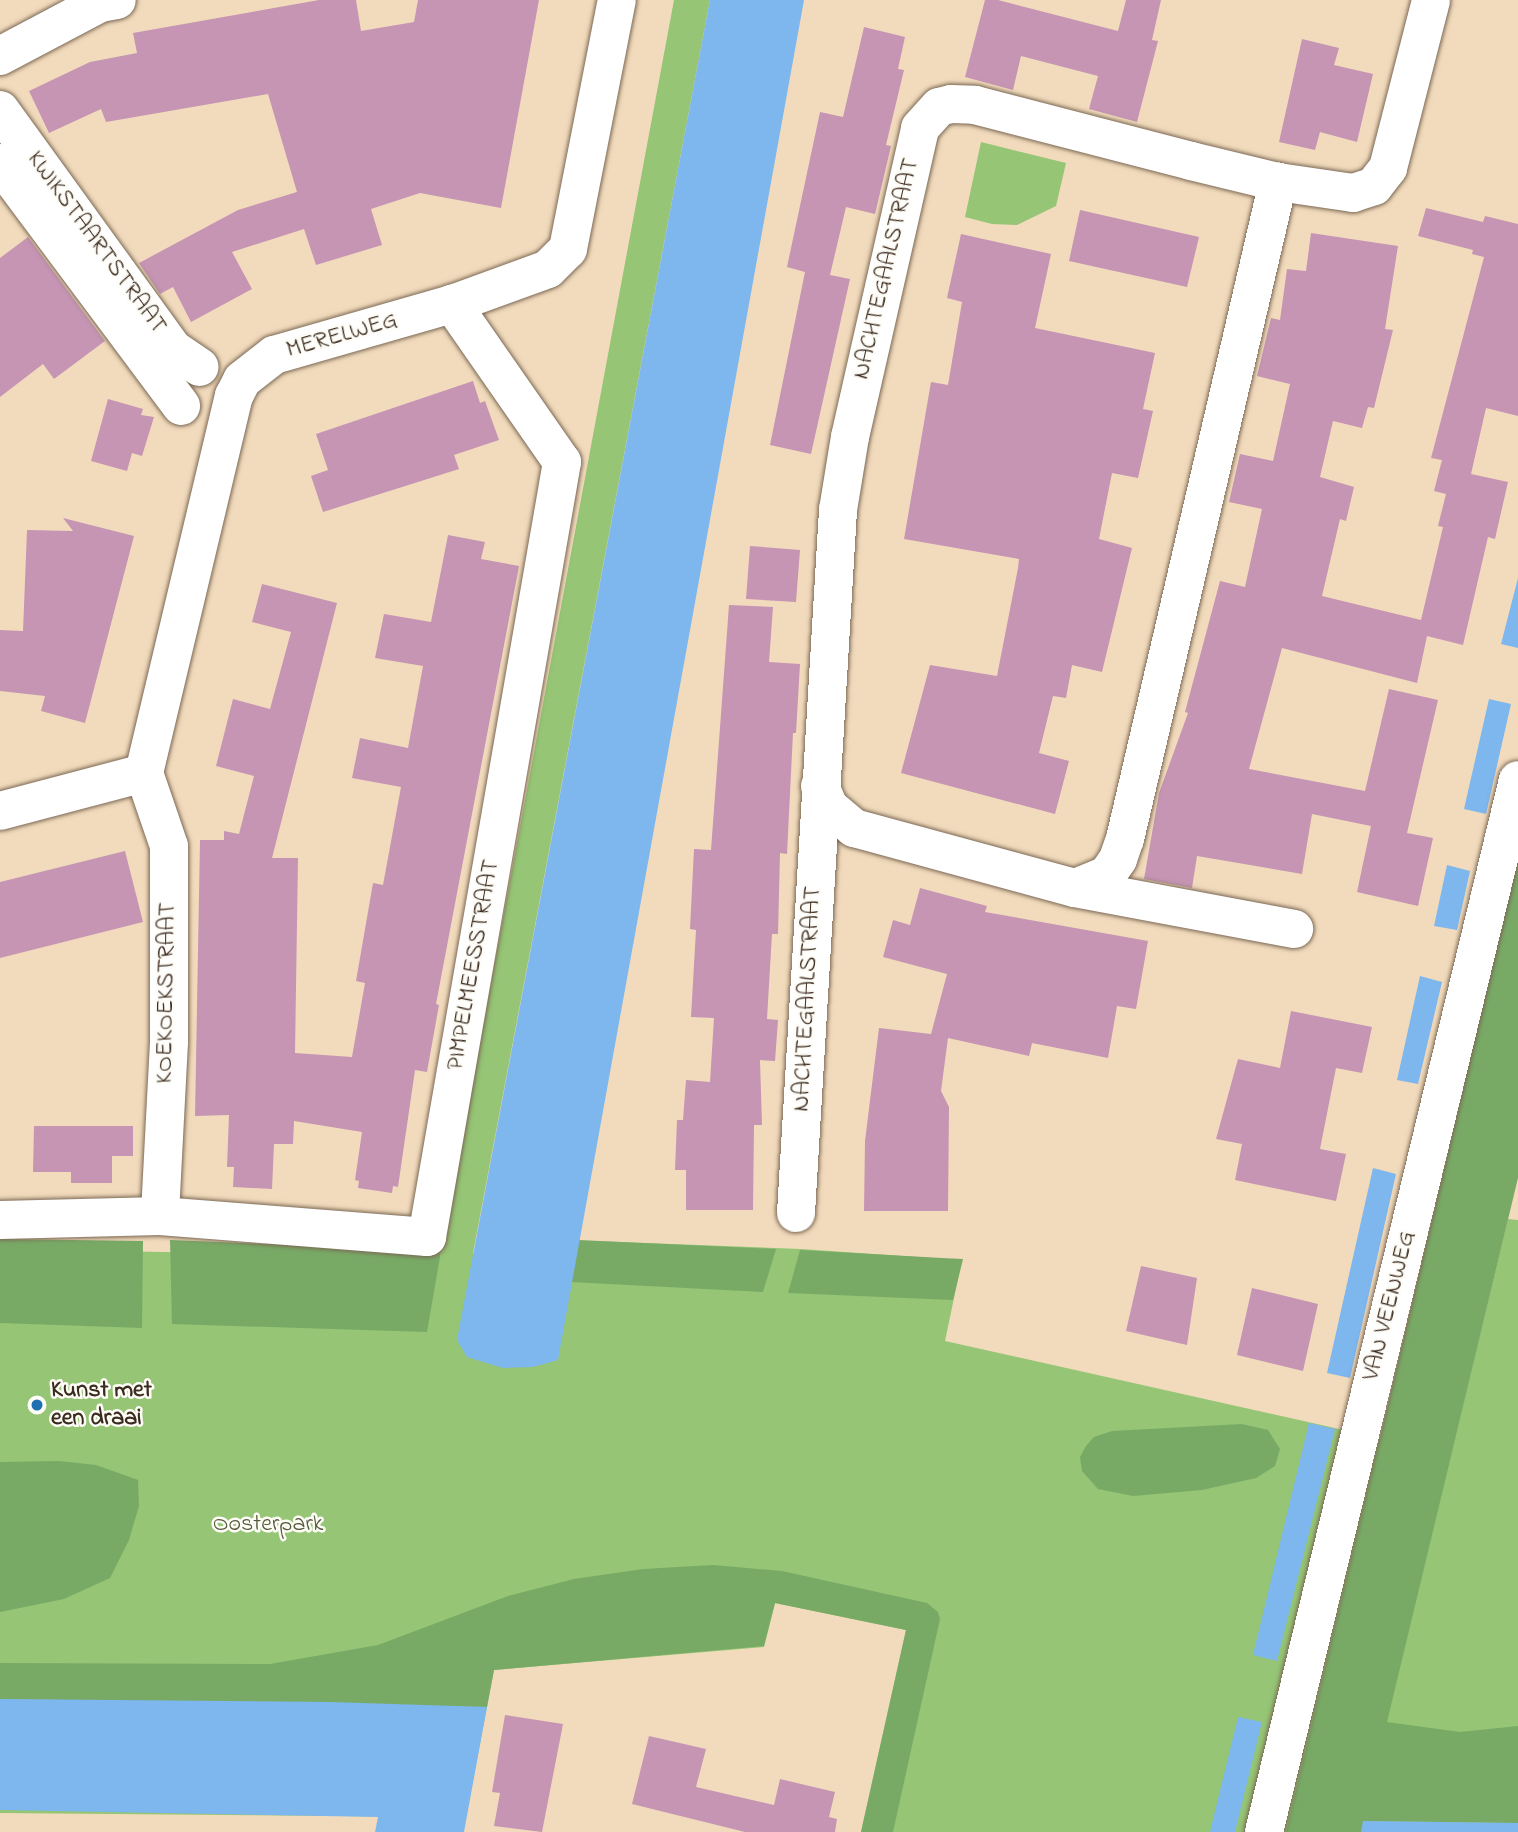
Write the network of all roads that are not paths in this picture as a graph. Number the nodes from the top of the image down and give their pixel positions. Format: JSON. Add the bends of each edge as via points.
{"nodes":[{"id":1,"x":117,"y":0,"type":"edge"},
{"id":2,"x":617,"y":0,"type":"edge"},
{"id":3,"x":1431,"y":0,"type":"edge"},
{"id":4,"x":0,"y":55,"type":"edge"},
{"id":5,"x":0,"y":110,"type":"edge"},
{"id":6,"x":0,"y":163,"type":"edge"},
{"id":7,"x":1278,"y":182,"type":"junction"},
{"id":8,"x":77,"y":241,"type":"junction"},
{"id":9,"x":115,"y":293,"type":"junction"},
{"id":10,"x":452,"y":304,"type":"junction"},
{"id":11,"x":200,"y":367,"type":"dead end"},
{"id":12,"x":181,"y":406,"type":"dead end"},
{"id":13,"x":144,"y":773,"type":"junction"},
{"id":14,"x":1518,"y":780,"type":"edge"},
{"id":15,"x":820,"y":786,"type":"junction"},
{"id":16,"x":0,"y":811,"type":"edge"},
{"id":17,"x":1075,"y":888,"type":"junction"},
{"id":18,"x":1294,"y":929,"type":"dead end"},
{"id":19,"x":796,"y":1213,"type":"dead end"},
{"id":20,"x":160,"y":1216,"type":"junction"},
{"id":21,"x":0,"y":1220,"type":"edge"},
{"id":22,"x":1264,"y":1832,"type":"edge"}],
"edges":[{"from":1,"to":4,"type":"street","via":[[100,3]]},
{"from":2,"to":10,"type":"street","name":"MERELWEG","via":[[568,249],[548,269]]},
{"from":3,"to":7,"type":"street","name":"NACHTEGAALSTRAAT","via":[[1391,158],[1381,179],[1353,193]]},
{"from":5,"to":8,"type":"street","name":"KWIKSTAARTSTRAAT"},
{"from":6,"to":8,"type":"street","name":"KWIKSTAARTSTRAAT"},
{"from":7,"to":15,"type":"street","name":"NACHTEGAALSTRAAT","via":[[975,105],[939,107],[925,120],[916,139],[845,463],[835,542]]},
{"from":7,"to":17,"type":"street","via":[[1125,839],[1107,875]]},
{"from":8,"to":9,"type":"street","name":"KWIKSTAARTSTRAAT"},
{"from":9,"to":11,"type":"street","name":"KWIKSTAARTSTRAAT","via":[[173,349]]},
{"from":9,"to":12,"type":"street","name":"KWIKSTAARTSTRAAT"},
{"from":10,"to":13,"type":"street","name":"MERELWEG","via":[[274,355],[242,380],[234,396]]},
{"from":10,"to":20,"type":"street","name":"PIMPELMEESSTRAAT","via":[[562,462],[427,1237]]},
{"from":13,"to":16,"type":"street"},
{"from":13,"to":20,"type":"street","name":"KOEKOEKSTRAAT","via":[[169,846],[169,1042]]},
{"from":14,"to":22,"type":"street","name":"VAN VEENWEG"},
{"from":15,"to":17,"type":"street","via":[[829,807],[854,828]]},
{"from":15,"to":19,"type":"street","name":"NACHTEGAALSTRAAT"},
{"from":17,"to":18,"type":"street"},
{"from":20,"to":21,"type":"street","name":"PIMPELMEESSTRAAT"}]}
